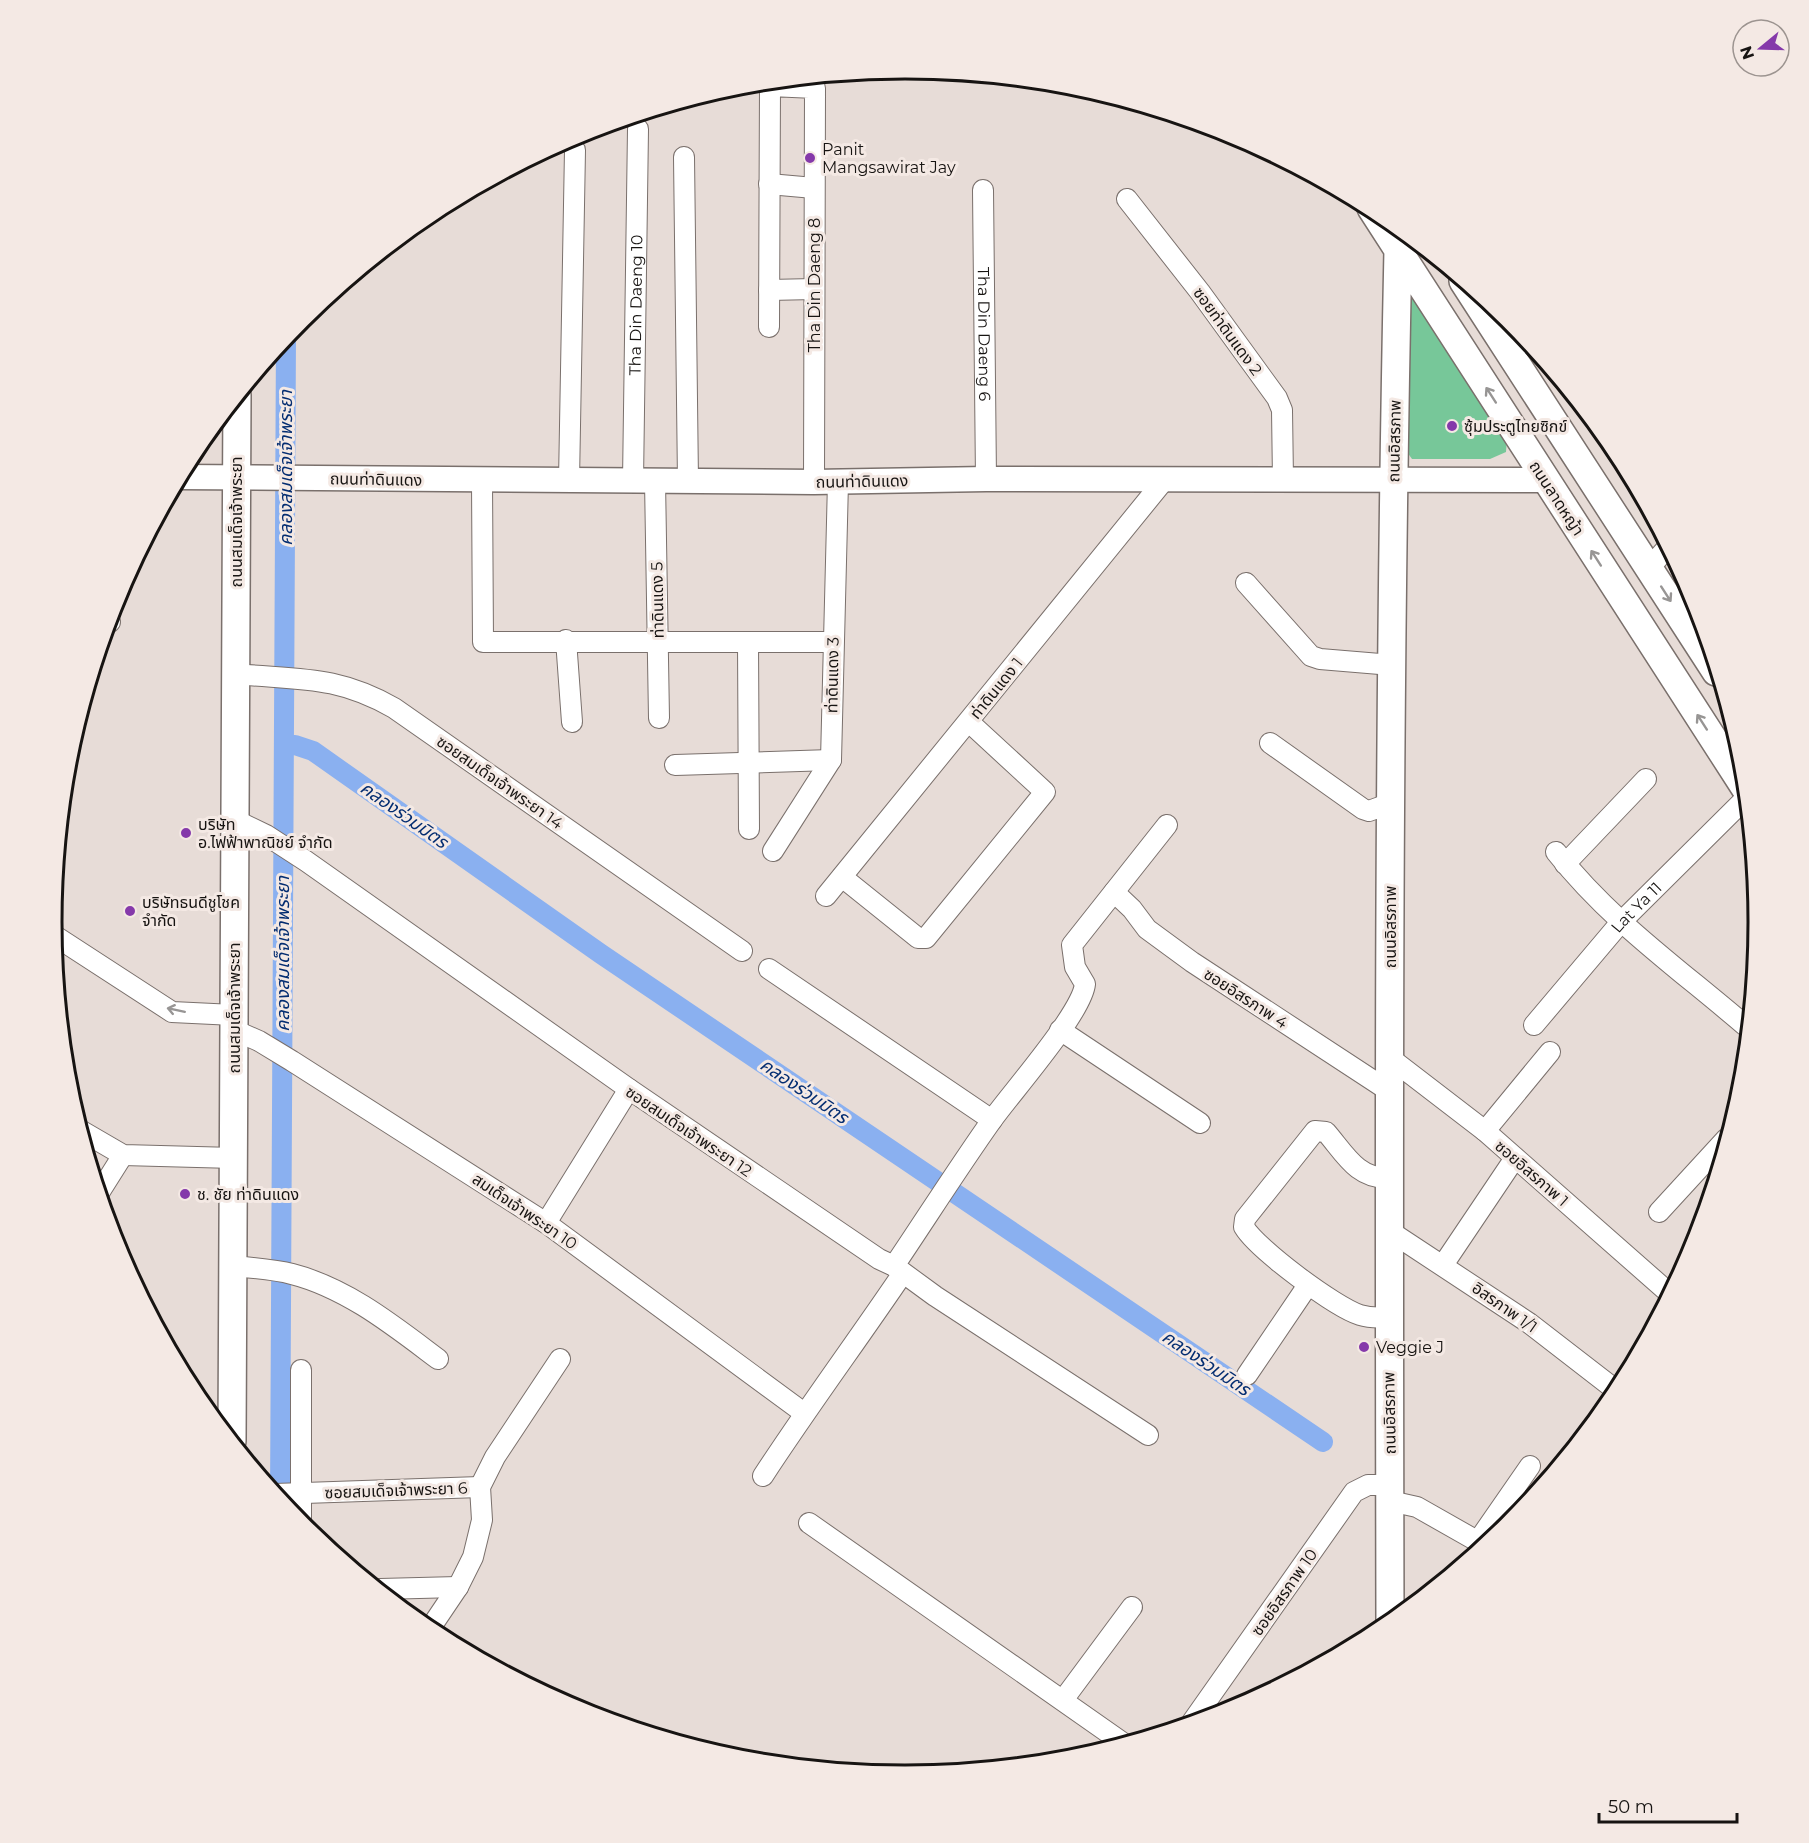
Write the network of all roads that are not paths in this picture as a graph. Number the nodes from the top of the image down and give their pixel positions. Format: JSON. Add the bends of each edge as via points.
{"nodes":[{"id":1,"x":789,"y":87,"type":"edge"},
{"id":2,"x":770,"y":90,"type":"edge"},
{"id":3,"x":638,"y":129,"type":"dead end"},
{"id":4,"x":575,"y":150,"type":"dead end"},
{"id":5,"x":684,"y":157,"type":"dead end"},
{"id":6,"x":769,"y":184,"type":"junction"},
{"id":7,"x":814,"y":188,"type":"junction"},
{"id":8,"x":982,"y":190,"type":"dead end"},
{"id":9,"x":1127,"y":199,"type":"dead end"},
{"id":10,"x":1401,"y":241,"type":"edge"},
{"id":11,"x":814,"y":289,"type":"junction"},
{"id":12,"x":769,"y":290,"type":"junction"},
{"id":13,"x":1478,"y":304,"type":"edge"},
{"id":14,"x":769,"y":327,"type":"dead end"},
{"id":15,"x":239,"y":405,"type":"edge"},
{"id":16,"x":1588,"y":474,"type":"junction"},
{"id":17,"x":189,"y":477,"type":"edge"},
{"id":18,"x":250,"y":477,"type":"junction"},
{"id":19,"x":986,"y":479,"type":"junction"},
{"id":20,"x":1165,"y":479,"type":"junction"},
{"id":21,"x":1283,"y":480,"type":"junction"},
{"id":22,"x":1393,"y":480,"type":"junction"},
{"id":23,"x":1545,"y":480,"type":"junction"},
{"id":24,"x":482,"y":481,"type":"junction"},
{"id":25,"x":568,"y":481,"type":"junction"},
{"id":26,"x":644,"y":481,"type":"junction"},
{"id":27,"x":688,"y":481,"type":"junction"},
{"id":28,"x":814,"y":482,"type":"junction"},
{"id":29,"x":838,"y":482,"type":"junction"},
{"id":30,"x":1663,"y":553,"type":"edge"},
{"id":31,"x":1649,"y":568,"type":"junction"},
{"id":32,"x":1246,"y":583,"type":"dead end"},
{"id":33,"x":567,"y":640,"type":"junction"},
{"id":34,"x":657,"y":641,"type":"junction"},
{"id":35,"x":748,"y":642,"type":"junction"},
{"id":36,"x":833,"y":642,"type":"junction"},
{"id":37,"x":1702,"y":649,"type":"edge"},
{"id":38,"x":1392,"y":665,"type":"junction"},
{"id":39,"x":248,"y":675,"type":"junction"},
{"id":40,"x":659,"y":718,"type":"dead end"},
{"id":41,"x":572,"y":722,"type":"dead end"},
{"id":42,"x":969,"y":722,"type":"junction"},
{"id":43,"x":1270,"y":743,"type":"dead end"},
{"id":44,"x":831,"y":760,"type":"junction"},
{"id":45,"x":747,"y":762,"type":"junction"},
{"id":46,"x":675,"y":765,"type":"dead end"},
{"id":47,"x":1733,"y":770,"type":"edge"},
{"id":48,"x":1646,"y":779,"type":"dead end"},
{"id":49,"x":1391,"y":803,"type":"junction"},
{"id":50,"x":1739,"y":805,"type":"edge"},
{"id":51,"x":235,"y":820,"type":"junction"},
{"id":52,"x":1167,"y":825,"type":"dead end"},
{"id":53,"x":749,"y":829,"type":"dead end"},
{"id":54,"x":773,"y":851,"type":"dead end"},
{"id":55,"x":842,"y":877,"type":"junction"},
{"id":56,"x":1114,"y":892,"type":"junction"},
{"id":57,"x":826,"y":896,"type":"dead end"},
{"id":58,"x":1621,"y":922,"type":"junction"},
{"id":59,"x":62,"y":941,"type":"edge"},
{"id":60,"x":742,"y":951,"type":"dead end"},
{"id":61,"x":769,"y":969,"type":"dead end"},
{"id":62,"x":234,"y":1022,"type":"junction"},
{"id":63,"x":1741,"y":1022,"type":"edge"},
{"id":64,"x":1534,"y":1025,"type":"dead end"},
{"id":65,"x":1060,"y":1030,"type":"junction"},
{"id":66,"x":1550,"y":1052,"type":"dead end"},
{"id":67,"x":1389,"y":1058,"type":"junction"},
{"id":68,"x":629,"y":1089,"type":"junction"},
{"id":69,"x":1389,"y":1091,"type":"junction"},
{"id":70,"x":992,"y":1120,"type":"junction"},
{"id":71,"x":1200,"y":1123,"type":"dead end"},
{"id":72,"x":1485,"y":1131,"type":"junction"},
{"id":73,"x":89,"y":1135,"type":"edge"},
{"id":74,"x":1716,"y":1149,"type":"edge"},
{"id":75,"x":123,"y":1155,"type":"junction"},
{"id":76,"x":234,"y":1158,"type":"junction"},
{"id":77,"x":1515,"y":1158,"type":"junction"},
{"id":78,"x":1389,"y":1178,"type":"junction"},
{"id":79,"x":104,"y":1185,"type":"edge"},
{"id":80,"x":1659,"y":1212,"type":"dead end"},
{"id":81,"x":546,"y":1223,"type":"junction"},
{"id":82,"x":1388,"y":1230,"type":"junction"},
{"id":83,"x":1443,"y":1265,"type":"junction"},
{"id":84,"x":245,"y":1267,"type":"junction"},
{"id":85,"x":899,"y":1269,"type":"junction"},
{"id":86,"x":1308,"y":1285,"type":"junction"},
{"id":87,"x":1664,"y":1288,"type":"edge"},
{"id":88,"x":1388,"y":1317,"type":"junction"},
{"id":89,"x":438,"y":1359,"type":"dead end"},
{"id":90,"x":560,"y":1359,"type":"dead end"},
{"id":91,"x":301,"y":1370,"type":"dead end"},
{"id":92,"x":1247,"y":1376,"type":"dead end"},
{"id":93,"x":1609,"y":1384,"type":"edge"},
{"id":94,"x":804,"y":1413,"type":"junction"},
{"id":95,"x":233,"y":1430,"type":"edge"},
{"id":96,"x":1148,"y":1435,"type":"dead end"},
{"id":97,"x":1530,"y":1466,"type":"dead end"},
{"id":98,"x":762,"y":1476,"type":"dead end"},
{"id":99,"x":480,"y":1487,"type":"junction"},
{"id":100,"x":1390,"y":1493,"type":"junction"},
{"id":101,"x":289,"y":1494,"type":"edge"},
{"id":102,"x":809,"y":1523,"type":"dead end"},
{"id":103,"x":1491,"y":1527,"type":"edge"},
{"id":104,"x":1476,"y":1540,"type":"edge"},
{"id":105,"x":458,"y":1587,"type":"junction"},
{"id":106,"x":391,"y":1590,"type":"edge"},
{"id":107,"x":1132,"y":1607,"type":"dead end"},
{"id":108,"x":1390,"y":1610,"type":"edge"},
{"id":109,"x":435,"y":1621,"type":"edge"},
{"id":110,"x":1063,"y":1700,"type":"junction"},
{"id":111,"x":1200,"y":1710,"type":"edge"},
{"id":112,"x":1116,"y":1738,"type":"edge"}],
"edges":[{"from":1,"to":7,"type":"street","name":"Tha Din Daeng 8","via":[[815,88]]},
{"from":2,"to":6,"type":"street","name":"Tha Din Daeng 8"},
{"from":3,"to":26,"type":"street","name":"Tha Din Daeng 10"},
{"from":4,"to":25,"type":"street"},
{"from":5,"to":27,"type":"street"},
{"from":6,"to":7,"type":"street"},
{"from":6,"to":12,"type":"street"},
{"from":7,"to":11,"type":"street","name":"Tha Din Daeng 8"},
{"from":8,"to":19,"type":"street","name":"Tha Din Daeng 6"},
{"from":9,"to":21,"type":"street","name":"ซอยท่าดินแดง 2","via":[[1277,398],[1282,410]]},
{"from":10,"to":22,"type":"main road","name":"ถนนอิสรภาพ"},
{"from":23,"to":10,"type":"main road","name":"ถนนลาดหญ้า","one_way":true},
{"from":11,"to":12,"type":"street"},
{"from":11,"to":28,"type":"street","name":"Tha Din Daeng 8"},
{"from":12,"to":14,"type":"street"},
{"from":13,"to":16,"type":"main road"},
{"from":15,"to":18,"type":"main road","name":"ถนนสมเด็จเจ้าพระยา"},
{"from":16,"to":23,"type":"main road"},
{"from":16,"to":31,"type":"main road"},
{"from":17,"to":18,"type":"street","name":"ถนนท่าดินแดง"},
{"from":18,"to":24,"type":"street","name":"ถนนท่าดินแดง"},
{"from":18,"to":39,"type":"main road","name":"ถนนสมเด็จเจ้าพระยา"},
{"from":19,"to":20,"type":"street","name":"ถนนท่าดินแดง"},
{"from":19,"to":29,"type":"street","name":"ถนนท่าดินแดง"},
{"from":20,"to":21,"type":"street","name":"ถนนท่าดินแดง"},
{"from":20,"to":42,"type":"street","name":"ท่าดินแดง 1"},
{"from":21,"to":22,"type":"street","name":"ถนนท่าดินแดง"},
{"from":22,"to":23,"type":"street","name":"ถนนท่าดินแดง"},
{"from":22,"to":38,"type":"main road","name":"ถนนอิสรภาพ"},
{"from":47,"to":23,"type":"main road","name":"ถนนลาดหญ้า","one_way":true},
{"from":24,"to":25,"type":"street","name":"ถนนท่าดินแดง"},
{"from":24,"to":33,"type":"street","via":[[483,642]]},
{"from":25,"to":26,"type":"street","name":"ถนนท่าดินแดง"},
{"from":26,"to":27,"type":"street","name":"ถนนท่าดินแดง"},
{"from":26,"to":34,"type":"street","name":"ท่าดินแดง 5"},
{"from":27,"to":28,"type":"street","name":"ถนนท่าดินแดง"},
{"from":28,"to":29,"type":"street","name":"ถนนท่าดินแดง"},
{"from":29,"to":36,"type":"street","name":"ท่าดินแดง 3"},
{"from":30,"to":31,"type":"street"},
{"from":31,"to":37,"type":"main road","one_way":true},
{"from":32,"to":38,"type":"street","via":[[1311,656]]},
{"from":33,"to":34,"type":"street"},
{"from":33,"to":41,"type":"street"},
{"from":34,"to":35,"type":"street"},
{"from":34,"to":40,"type":"street","name":"ท่าดินแดง 5"},
{"from":35,"to":36,"type":"street"},
{"from":35,"to":45,"type":"street"},
{"from":36,"to":44,"type":"street","name":"ท่าดินแดง 3"},
{"from":38,"to":49,"type":"main road","name":"ถนนอิสรภาพ"},
{"from":39,"to":51,"type":"main road","name":"ถนนสมเด็จเจ้าพระยา"},
{"from":39,"to":60,"type":"street","name":"ซอยสมเด็จเจ้าพระยา 14","via":[[345,684],[369,694]]},
{"from":42,"to":55,"type":"street","name":"ท่าดินแดง 1"},
{"from":42,"to":55,"type":"street","via":[[1045,792],[926,938],[918,938]]},
{"from":43,"to":49,"type":"street","via":[[1363,809],[1369,811]]},
{"from":44,"to":45,"type":"street"},
{"from":44,"to":54,"type":"street"},
{"from":45,"to":46,"type":"street"},
{"from":45,"to":53,"type":"street"},
{"from":48,"to":58,"type":"street","via":[[1561,858],[1581,884]]},
{"from":49,"to":67,"type":"main road","name":"ถนนอิสรภาพ"},
{"from":50,"to":58,"type":"street","name":"Lat Ya 11"},
{"from":51,"to":62,"type":"main road","name":"ถนนสมเด็จเจ้าพระยา"},
{"from":51,"to":68,"type":"street","name":"ซอยสมเด็จเจ้าพระยา 12","via":[[300,857]]},
{"from":52,"to":56,"type":"street"},
{"from":55,"to":57,"type":"street","name":"ท่าดินแดง 1"},
{"from":56,"to":65,"type":"street","via":[[1072,945],[1075,967],[1085,984]]},
{"from":56,"to":69,"type":"street","name":"ซอยอิสรภาพ 4","via":[[1147,929],[1192,962]]},
{"from":58,"to":63,"type":"street"},
{"from":58,"to":64,"type":"street","name":"Lat Ya 11"},
{"from":62,"to":59,"type":"street","one_way":true,"via":[[172,1012]]},
{"from":61,"to":70,"type":"street"},
{"from":62,"to":76,"type":"main road","name":"ถนนสมเด็จเจ้าพระยา"},
{"from":62,"to":81,"type":"street","name":"สมเด็จเจ้าพระยา 10"},
{"from":65,"to":70,"type":"street"},
{"from":65,"to":71,"type":"street"},
{"from":66,"to":72,"type":"street"},
{"from":67,"to":69,"type":"main road","name":"ถนนอิสรภาพ"},
{"from":67,"to":72,"type":"street","name":"ซอยอิสรภาพ 1"},
{"from":68,"to":81,"type":"street"},
{"from":68,"to":85,"type":"street","name":"ซอยสมเด็จเจ้าพระยา 12"},
{"from":69,"to":78,"type":"main road","name":"ถนนอิสรภาพ"},
{"from":70,"to":85,"type":"street"},
{"from":72,"to":77,"type":"street","name":"ซอยอิสรภาพ 1"},
{"from":73,"to":75,"type":"street"},
{"from":74,"to":80,"type":"street"},
{"from":75,"to":76,"type":"street"},
{"from":75,"to":79,"type":"street"},
{"from":76,"to":84,"type":"main road","name":"ถนนสมเด็จเจ้าพระยา"},
{"from":77,"to":83,"type":"street"},
{"from":77,"to":87,"type":"street","name":"ซอยอิสรภาพ 1"},
{"from":78,"to":82,"type":"main road","name":"ถนนอิสรภาพ"},
{"from":78,"to":86,"type":"street","via":[[1363,1174],[1326,1132],[1315,1131],[1245,1219],[1247,1232]]},
{"from":81,"to":94,"type":"street","name":"สมเด็จเจ้าพระยา 10"},
{"from":82,"to":83,"type":"street","name":"อิสรภาพ 1/1"},
{"from":82,"to":88,"type":"main road","name":"ถนนอิสรภาพ"},
{"from":83,"to":93,"type":"street","name":"อิสรภาพ 1/1","via":[[1557,1343]]},
{"from":84,"to":89,"type":"street","via":[[293,1274],[380,1315]]},
{"from":84,"to":95,"type":"main road","name":"ถนนสมเด็จเจ้าพระยา"},
{"from":85,"to":94,"type":"street","via":[[855,1345]]},
{"from":85,"to":96,"type":"street","name":"ซอยสมเด็จเจ้าพระยา 12"},
{"from":86,"to":88,"type":"street","via":[[1357,1314]]},
{"from":86,"to":92,"type":"street"},
{"from":88,"to":100,"type":"main road","name":"ถนนอิสรภาพ"},
{"from":90,"to":99,"type":"street","via":[[495,1457]]},
{"from":91,"to":101,"type":"street"},
{"from":94,"to":98,"type":"street"},
{"from":97,"to":103,"type":"street"},
{"from":99,"to":101,"type":"street","name":"ซอยสมเด็จเจ้าพระยา 6"},
{"from":99,"to":105,"type":"street","via":[[482,1520],[473,1557]]},
{"from":100,"to":104,"type":"street","name":"ซอยอิสรภาพ 10"},
{"from":100,"to":108,"type":"main road","name":"ถนนอิสรภาพ"},
{"from":100,"to":111,"type":"street","name":"ซอยอิสรภาพ 10","via":[[1368,1485],[1354,1492]]},
{"from":102,"to":110,"type":"street"},
{"from":105,"to":106,"type":"street"},
{"from":105,"to":109,"type":"street"},
{"from":107,"to":110,"type":"street"},
{"from":110,"to":112,"type":"street"}]}
